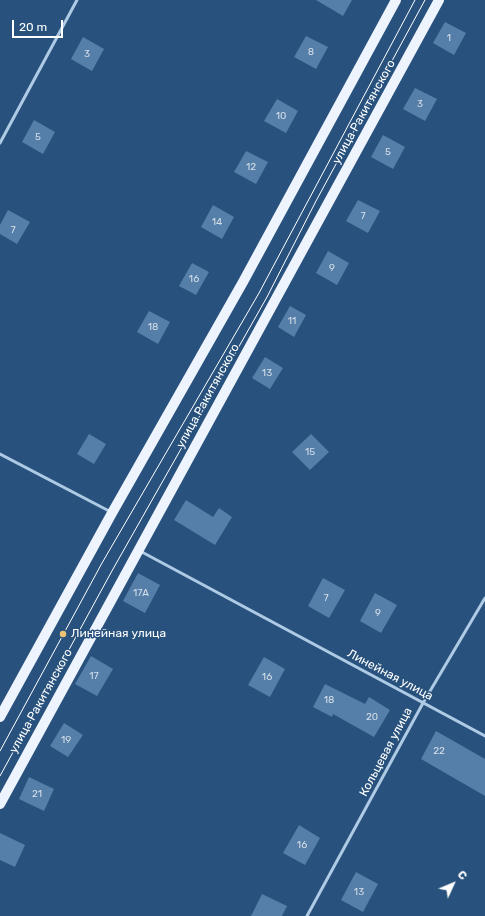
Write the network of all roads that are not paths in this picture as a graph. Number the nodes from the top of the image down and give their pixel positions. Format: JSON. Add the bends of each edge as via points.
{"nodes":[{"id":1,"x":77,"y":0,"type":"edge"},
{"id":2,"x":396,"y":0,"type":"edge"},
{"id":3,"x":439,"y":0,"type":"edge"},
{"id":4,"x":0,"y":143,"type":"edge"},
{"id":5,"x":0,"y":454,"type":"edge"},
{"id":6,"x":112,"y":513,"type":"junction"},
{"id":7,"x":138,"y":550,"type":"junction"},
{"id":8,"x":485,"y":598,"type":"edge"},
{"id":9,"x":423,"y":703,"type":"junction"},
{"id":10,"x":0,"y":717,"type":"edge"},
{"id":11,"x":485,"y":736,"type":"edge"},
{"id":12,"x":0,"y":804,"type":"edge"},
{"id":13,"x":307,"y":916,"type":"edge"}],
"edges":[{"from":1,"to":4,"type":"lane"},
{"from":2,"to":6,"type":"main road","name":"улица Ракитянского","via":[[243,282]]},
{"from":3,"to":7,"type":"main road","name":"улица Ракитянского"},
{"from":5,"to":6,"type":"lane"},
{"from":6,"to":10,"type":"main road","name":"улица Ракитянского"},
{"from":7,"to":9,"type":"lane","name":"Линейная улица"},
{"from":7,"to":12,"type":"main road","name":"улица Ракитянского"},
{"from":8,"to":9,"type":"lane","name":"Кольцевая улица"},
{"from":9,"to":11,"type":"lane","name":"Линейная улица"},
{"from":9,"to":13,"type":"lane","name":"Кольцевая улица"}]}
